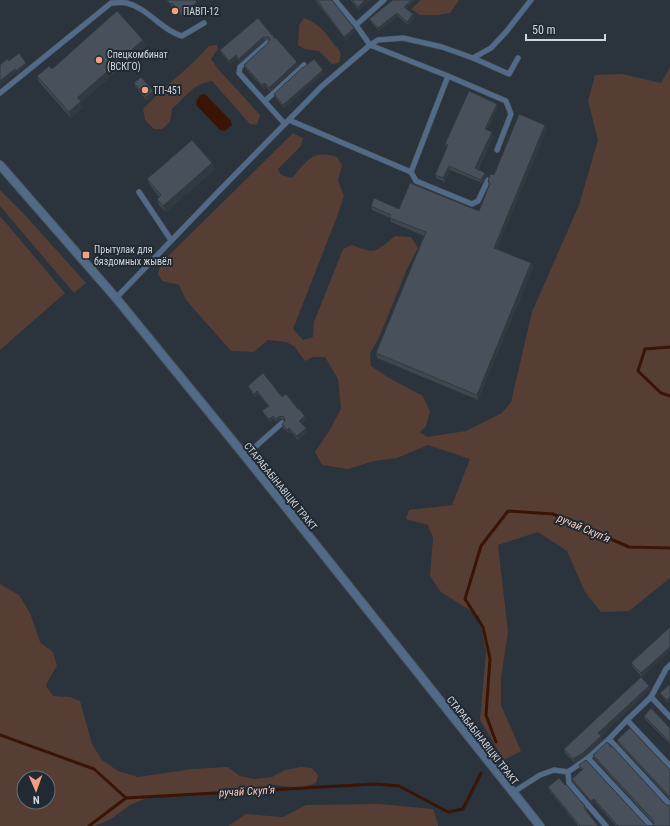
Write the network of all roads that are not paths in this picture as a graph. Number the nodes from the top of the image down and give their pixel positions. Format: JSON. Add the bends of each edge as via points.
{"nodes":[{"id":1,"x":335,"y":0,"type":"edge"},
{"id":2,"x":384,"y":0,"type":"edge"},
{"id":3,"x":531,"y":0,"type":"edge"},
{"id":4,"x":112,"y":1,"type":"edge"},
{"id":5,"x":204,"y":22,"type":"dead end"},
{"id":6,"x":356,"y":25,"type":"junction"},
{"id":7,"x":267,"y":43,"type":"edge"},
{"id":8,"x":370,"y":45,"type":"junction"},
{"id":9,"x":473,"y":58,"type":"junction"},
{"id":10,"x":518,"y":58,"type":"dead end"},
{"id":11,"x":304,"y":65,"type":"edge"},
{"id":12,"x":448,"y":76,"type":"junction"},
{"id":13,"x":0,"y":93,"type":"edge"},
{"id":14,"x":264,"y":101,"type":"junction"},
{"id":15,"x":287,"y":122,"type":"junction"},
{"id":16,"x":496,"y":150,"type":"dead end"},
{"id":17,"x":0,"y":165,"type":"edge"},
{"id":18,"x":411,"y":172,"type":"junction"},
{"id":19,"x":488,"y":180,"type":"edge"},
{"id":20,"x":139,"y":192,"type":"dead end"},
{"id":21,"x":171,"y":240,"type":"junction"},
{"id":22,"x":116,"y":298,"type":"junction"},
{"id":23,"x":282,"y":423,"type":"edge"},
{"id":24,"x":245,"y":456,"type":"junction"},
{"id":25,"x":670,"y":665,"type":"edge"},
{"id":26,"x":651,"y":697,"type":"junction"},
{"id":27,"x":670,"y":716,"type":"edge"},
{"id":28,"x":627,"y":720,"type":"junction"},
{"id":29,"x":609,"y":739,"type":"junction"},
{"id":30,"x":588,"y":758,"type":"junction"},
{"id":31,"x":670,"y":766,"type":"edge"},
{"id":32,"x":568,"y":772,"type":"junction"},
{"id":33,"x":512,"y":793,"type":"junction"},
{"id":34,"x":670,"y":805,"type":"edge"},
{"id":35,"x":540,"y":826,"type":"edge"},
{"id":36,"x":606,"y":826,"type":"edge"},
{"id":37,"x":651,"y":826,"type":"edge"}],
"edges":[{"from":1,"to":6,"type":"lane"},
{"from":2,"to":6,"type":"lane"},
{"from":3,"to":9,"type":"lane","via":[[491,48]]},
{"from":4,"to":5,"type":"lane","via":[[126,2],[143,10],[172,33],[182,36]]},
{"from":4,"to":13,"type":"lane"},
{"from":6,"to":8,"type":"lane"},
{"from":7,"to":14,"type":"lane","via":[[240,67],[238,73]]},
{"from":8,"to":9,"type":"lane","via":[[378,40],[402,38],[442,47]]},
{"from":8,"to":12,"type":"lane"},
{"from":8,"to":15,"type":"lane","via":[[322,86]]},
{"from":9,"to":10,"type":"lane","via":[[509,74]]},
{"from":11,"to":14,"type":"lane"},
{"from":12,"to":16,"type":"lane","via":[[506,101],[511,114]]},
{"from":12,"to":18,"type":"lane"},
{"from":14,"to":15,"type":"lane"},
{"from":15,"to":18,"type":"lane"},
{"from":15,"to":21,"type":"lane"},
{"from":17,"to":22,"type":"street","name":"СТАРАБАБІНАВІЦКІ ТРАКТ"},
{"from":18,"to":19,"type":"lane","via":[[416,180],[472,204],[478,201]]},
{"from":20,"to":21,"type":"lane"},
{"from":21,"to":22,"type":"lane"},
{"from":22,"to":24,"type":"street","name":"СТАРАБАБІНАВІЦКІ ТРАКТ"},
{"from":23,"to":24,"type":"lane"},
{"from":24,"to":33,"type":"street","name":"СТАРАБАБІНАВІЦКІ ТРАКТ"},
{"from":25,"to":26,"type":"lane"},
{"from":26,"to":27,"type":"lane"},
{"from":26,"to":28,"type":"lane"},
{"from":28,"to":29,"type":"lane"},
{"from":28,"to":31,"type":"lane"},
{"from":29,"to":30,"type":"lane"},
{"from":29,"to":34,"type":"lane"},
{"from":30,"to":32,"type":"lane"},
{"from":30,"to":37,"type":"lane"},
{"from":32,"to":33,"type":"lane","via":[[554,770],[540,775]]},
{"from":32,"to":36,"type":"lane","via":[[569,783]]},
{"from":33,"to":35,"type":"street","name":"СТАРАБАБІНАВІЦКІ ТРАКТ"}]}
